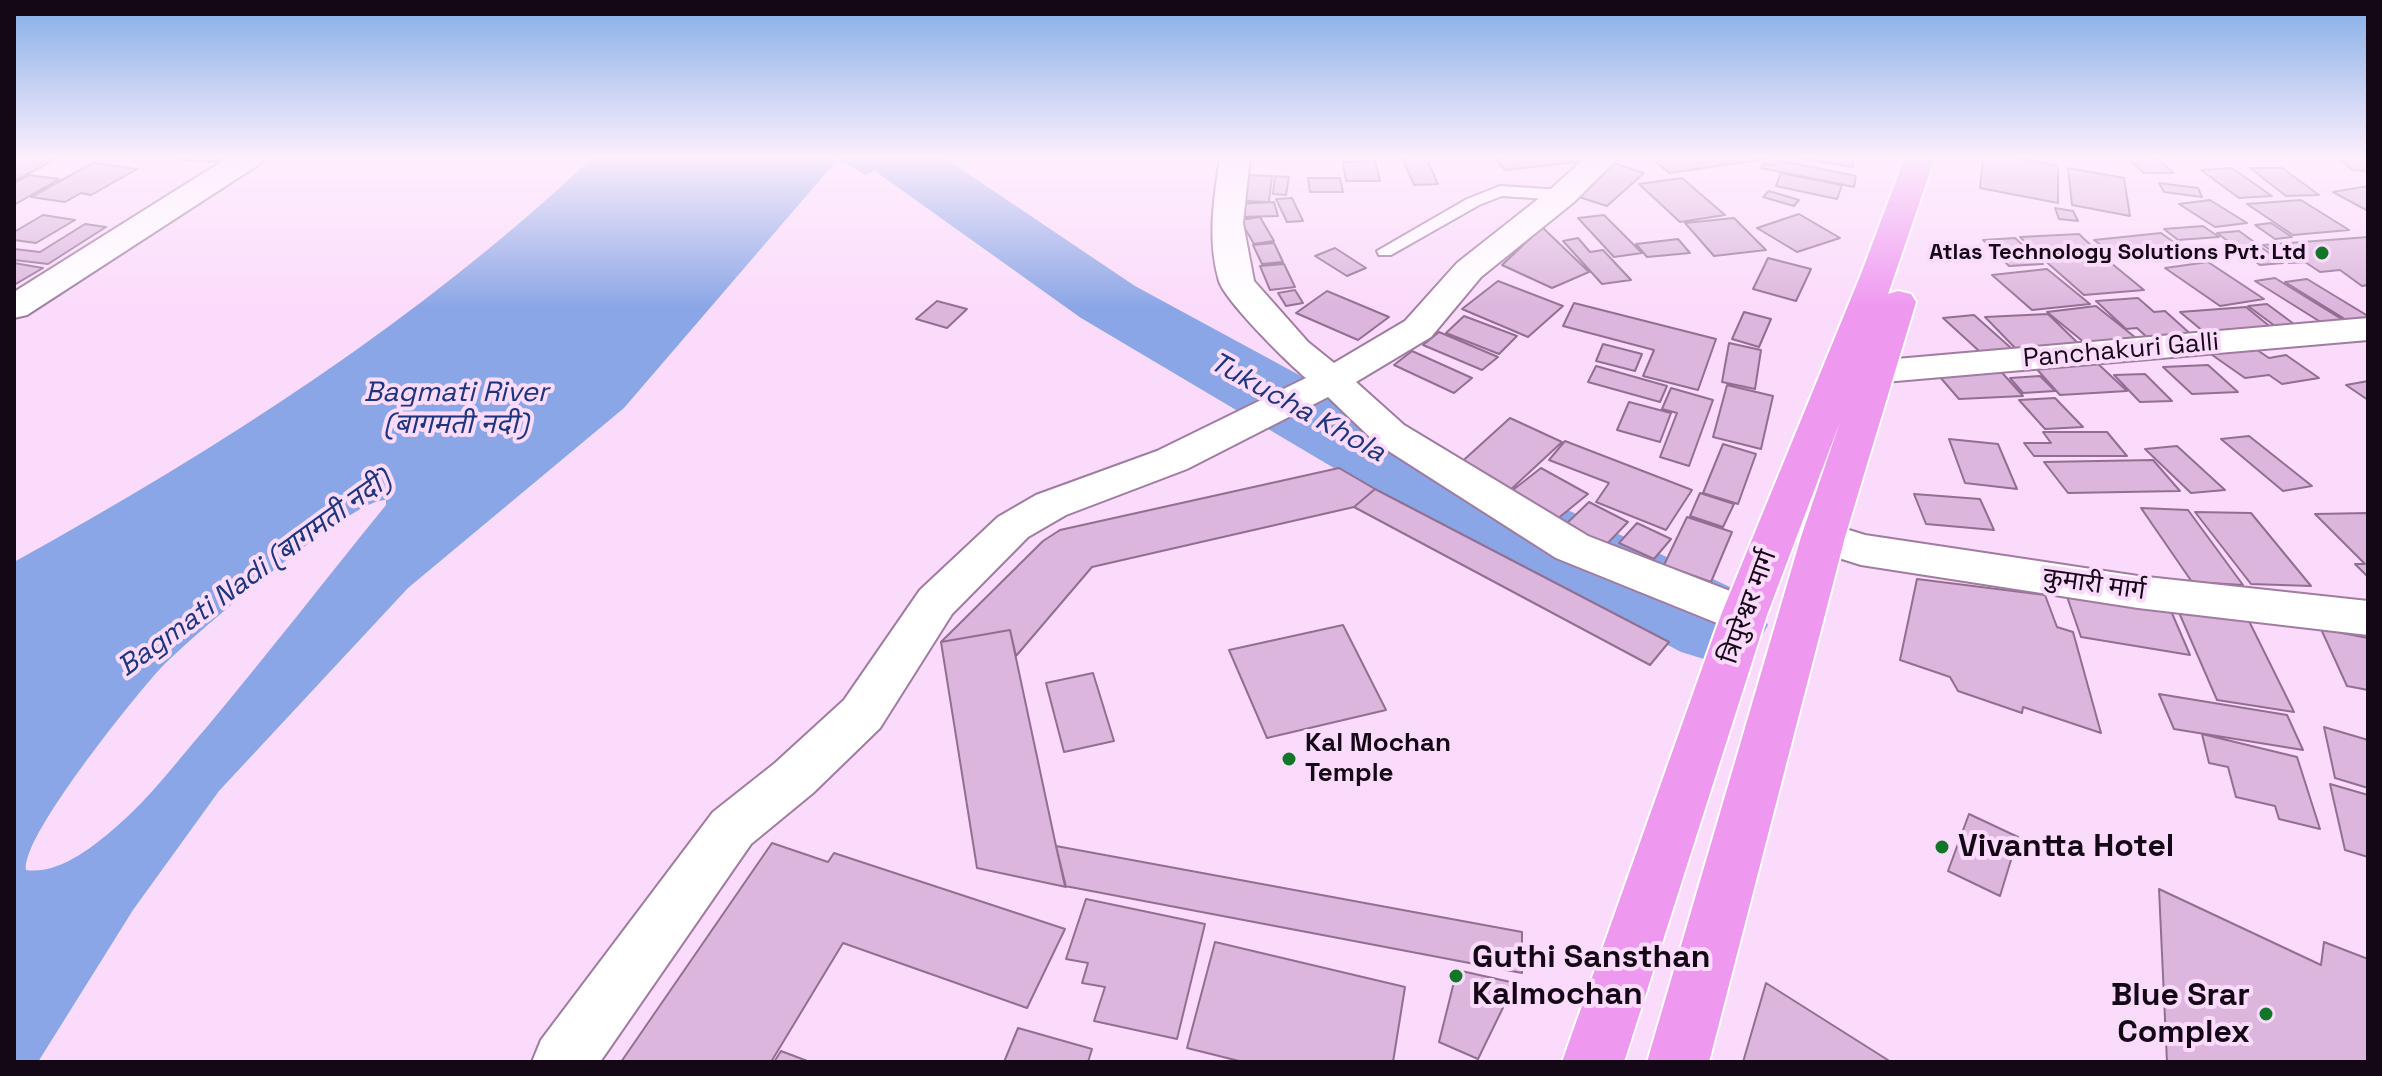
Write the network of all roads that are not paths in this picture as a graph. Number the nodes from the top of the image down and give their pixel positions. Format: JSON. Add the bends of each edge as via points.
{"nodes":[{"id":1,"x":171,"y":207,"type":"edge"},
{"id":2,"x":1229,"y":207,"type":"edge"},
{"id":3,"x":1464,"y":207,"type":"edge"},
{"id":4,"x":1548,"y":207,"type":"edge"},
{"id":5,"x":1902,"y":207,"type":"edge"},
{"id":6,"x":1933,"y":207,"type":"edge"},
{"id":7,"x":1385,"y":251,"type":"dead end"},
{"id":8,"x":14,"y":307,"type":"edge"},
{"id":9,"x":2368,"y":329,"type":"edge"},
{"id":10,"x":1873,"y":372,"type":"junction"},
{"id":11,"x":1317,"y":386,"type":"junction"},
{"id":12,"x":1823,"y":537,"type":"junction"},
{"id":13,"x":1744,"y":615,"type":"junction"},
{"id":14,"x":2368,"y":618,"type":"edge"},
{"id":15,"x":563,"y":1062,"type":"edge"},
{"id":16,"x":1593,"y":1062,"type":"edge"},
{"id":17,"x":1678,"y":1062,"type":"edge"}],
"edges":[{"from":1,"to":8,"type":"street"},
{"from":2,"to":11,"type":"street","via":[[1237,283],[1295,350]]},
{"from":3,"to":7,"type":"lane"},
{"from":4,"to":11,"type":"street","via":[[1469,270],[1418,329]]},
{"from":5,"to":13,"type":"highway","name":"त्रिपुरेश्वर मार्ग"},
{"from":6,"to":10,"type":"highway","name":"त्रिपुरेश्वर मार्ग"},
{"from":9,"to":10,"type":"street","name":"Panchakuri Galli"},
{"from":10,"to":12,"type":"highway","name":"त्रिपुरेश्वर मार्ग"},
{"from":11,"to":13,"type":"street","via":[[1572,547]]},
{"from":11,"to":15,"type":"street","via":[[1172,460],[1051,505],[1013,527],[981,555],[936,602],[862,714],[732,828]]},
{"from":12,"to":14,"type":"street","name":"कुमारी मार्ग","via":[[1861,550],[2138,592]]},
{"from":12,"to":17,"type":"highway","name":"त्रिपुरेश्वर मार्ग"},
{"from":13,"to":16,"type":"highway","name":"त्रिपुरेश्वर मार्ग"}]}
